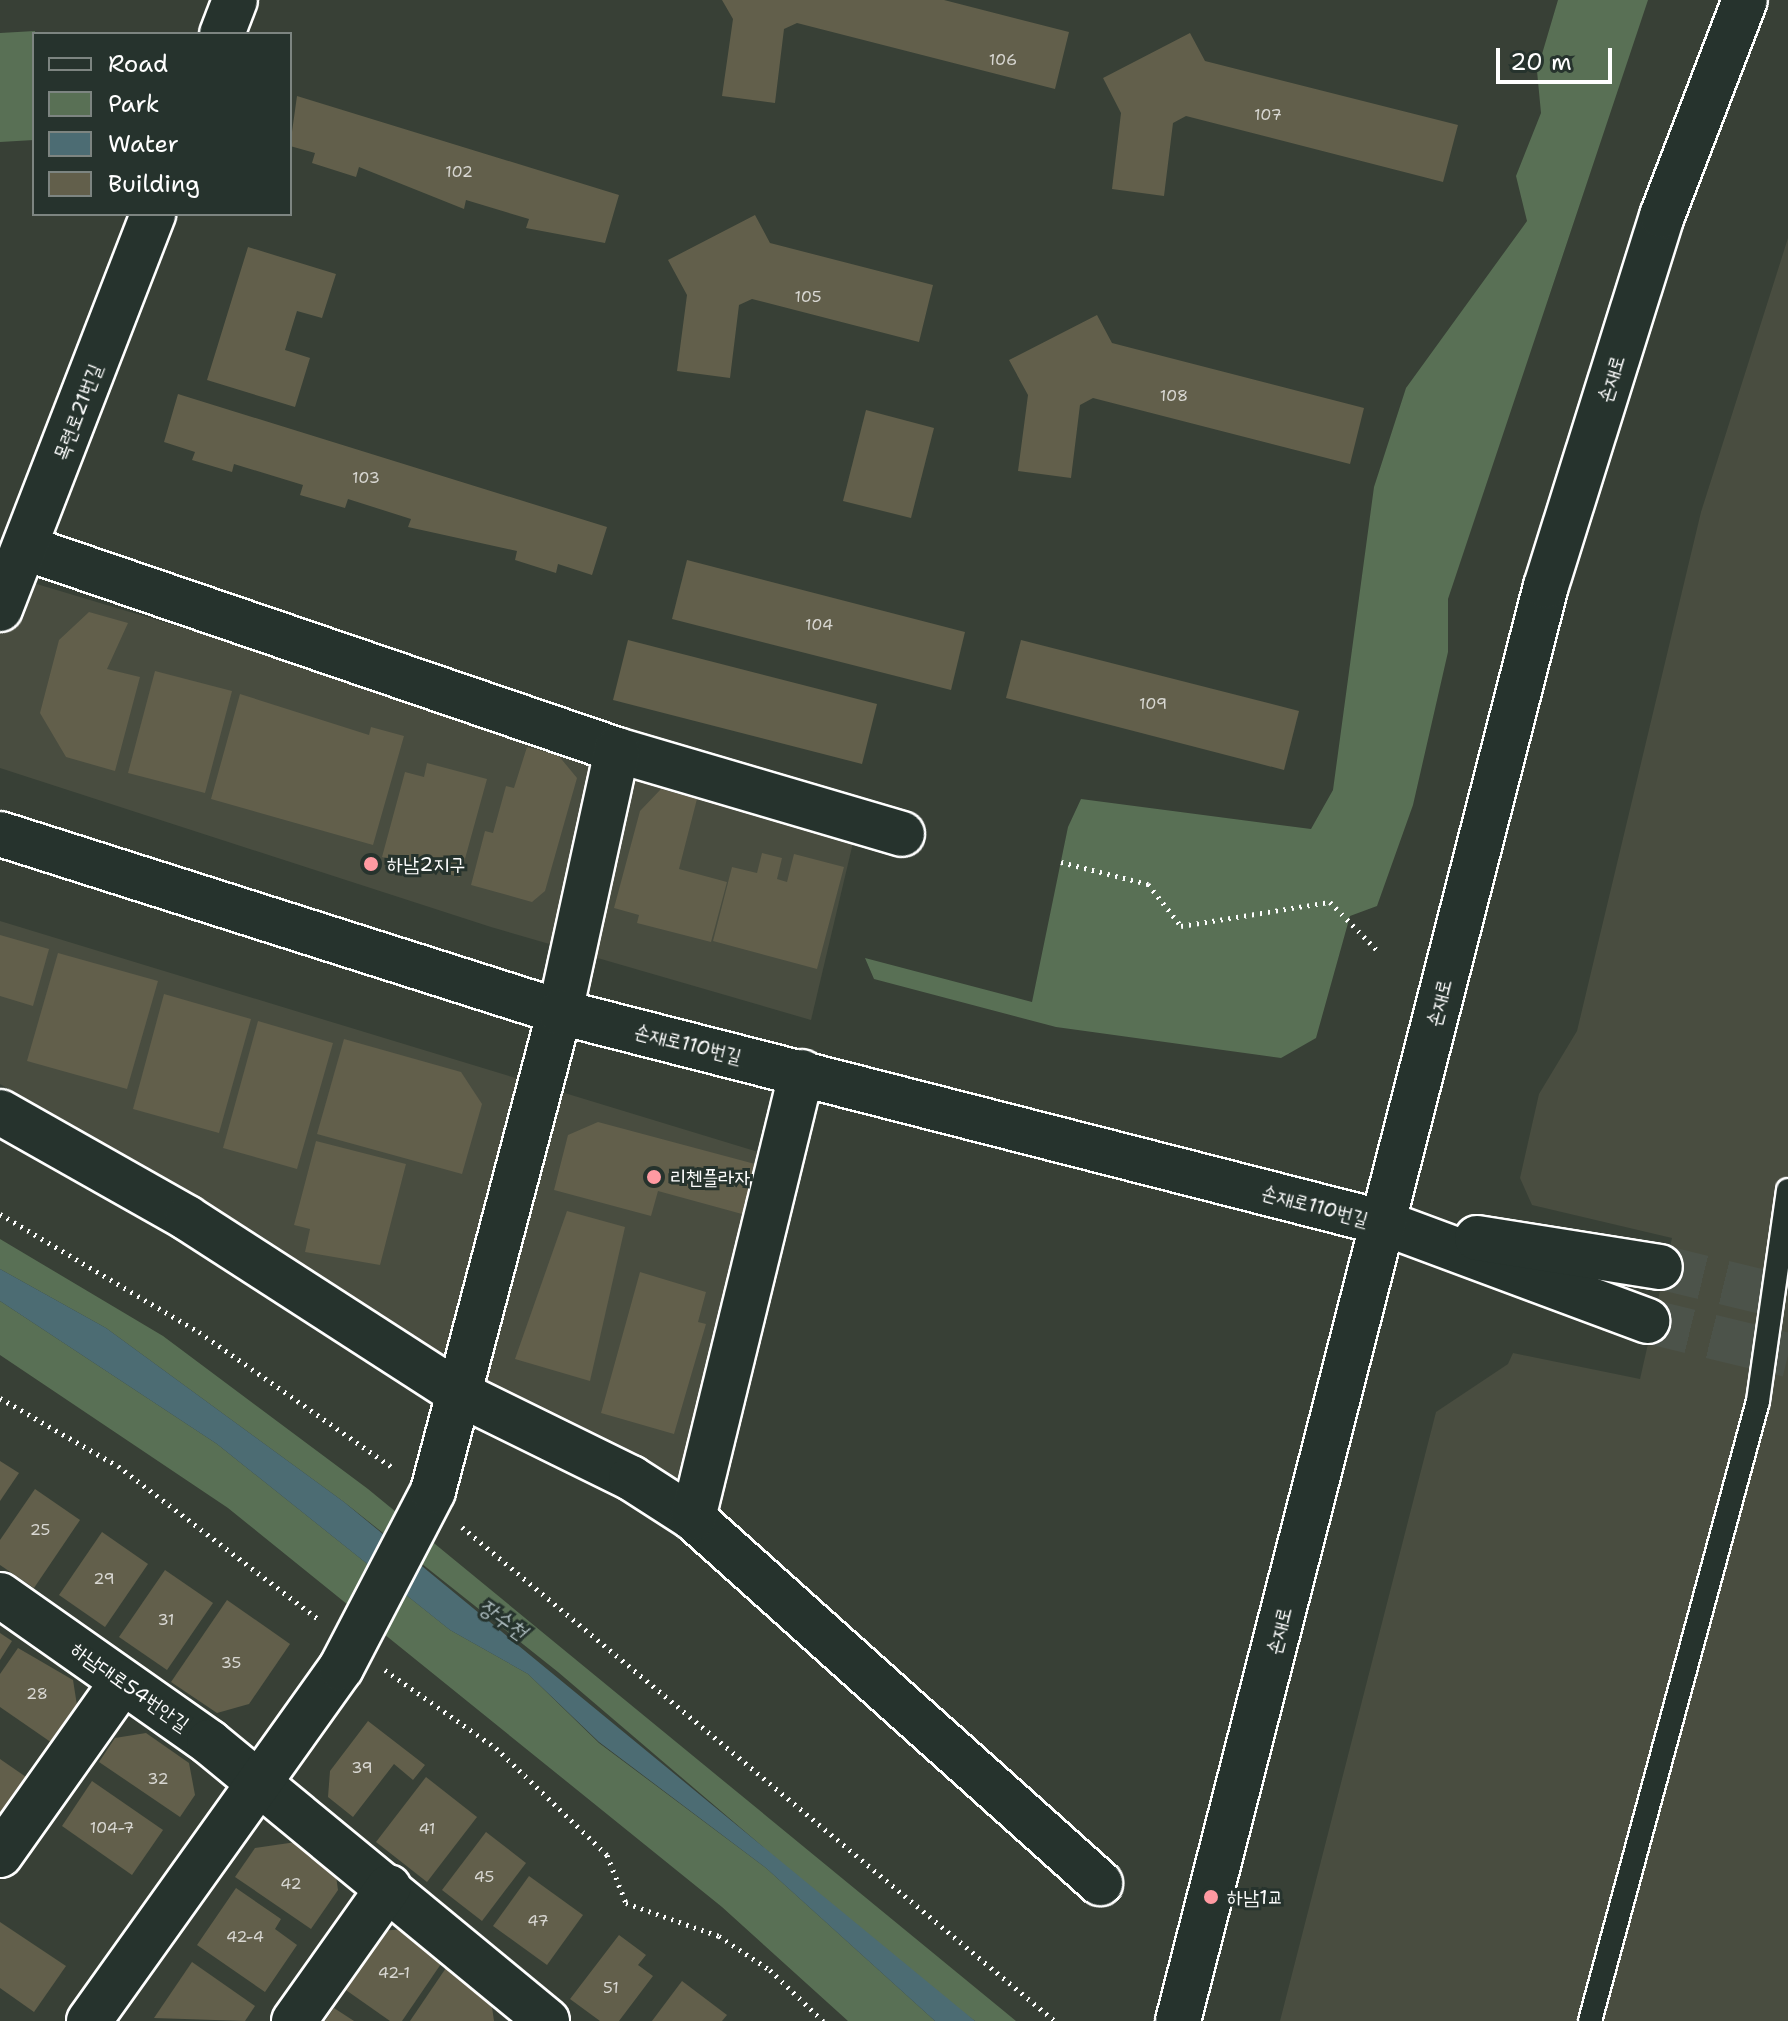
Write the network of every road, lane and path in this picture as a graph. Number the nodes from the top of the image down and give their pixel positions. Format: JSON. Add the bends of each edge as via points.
{"nodes":[{"id":1,"x":235,"y":0,"type":"edge"},
{"id":2,"x":1745,"y":0,"type":"edge"},
{"id":3,"x":223,"y":32,"type":"edge"},
{"id":4,"x":152,"y":216,"type":"edge"},
{"id":5,"x":26,"y":548,"type":"junction"},
{"id":6,"x":0,"y":609,"type":"edge"},
{"id":7,"x":617,"y":750,"type":"junction"},
{"id":8,"x":0,"y":834,"type":"edge"},
{"id":9,"x":902,"y":834,"type":"dead end"},
{"id":10,"x":1061,"y":862,"type":"dead end"},
{"id":11,"x":1376,"y":949,"type":"dead end"},
{"id":12,"x":560,"y":1012,"type":"junction"},
{"id":13,"x":802,"y":1072,"type":"junction"},
{"id":14,"x":0,"y":1112,"type":"edge"},
{"id":15,"x":1788,"y":1190,"type":"edge"},
{"id":16,"x":0,"y":1214,"type":"edge"},
{"id":17,"x":1384,"y":1223,"type":"junction"},
{"id":18,"x":1660,"y":1267,"type":"tunnel mouth"},
{"id":19,"x":1647,"y":1321,"type":"tunnel mouth"},
{"id":20,"x":460,"y":1394,"type":"junction"},
{"id":21,"x":0,"y":1398,"type":"edge"},
{"id":22,"x":426,"y":1506,"type":"junction"},
{"id":23,"x":693,"y":1518,"type":"junction"},
{"id":24,"x":0,"y":1595,"type":"edge"},
{"id":25,"x":318,"y":1619,"type":"dead end"},
{"id":26,"x":384,"y":1670,"type":"dead end"},
{"id":27,"x":122,"y":1683,"type":"junction"},
{"id":28,"x":259,"y":1782,"type":"junction"},
{"id":29,"x":0,"y":1855,"type":"edge"},
{"id":30,"x":1100,"y":1883,"type":"dead end"},
{"id":31,"x":389,"y":1887,"type":"junction"},
{"id":32,"x":536,"y":2017,"type":"edge"},
{"id":33,"x":89,"y":2021,"type":"edge"},
{"id":34,"x":294,"y":2021,"type":"edge"},
{"id":35,"x":823,"y":2021,"type":"edge"},
{"id":36,"x":1055,"y":2021,"type":"edge"},
{"id":37,"x":1178,"y":2021,"type":"edge"},
{"id":38,"x":1590,"y":2021,"type":"edge"}],
"edges":[{"from":1,"to":3,"type":"street"},
{"from":2,"to":17,"type":"street","name":"손재로","via":[[1662,216],[1546,586]]},
{"from":4,"to":5,"type":"street","name":"목련로21번길"},
{"from":5,"to":6,"type":"street","name":"목련로21번길"},
{"from":5,"to":7,"type":"street"},
{"from":7,"to":9,"type":"street"},
{"from":7,"to":12,"type":"street"},
{"from":8,"to":12,"type":"street","name":"손재로110번길"},
{"from":10,"to":11,"type":"path","via":[[1148,884],[1181,926],[1330,902]]},
{"from":12,"to":13,"type":"street","name":"손재로110번길"},
{"from":12,"to":20,"type":"street"},
{"from":13,"to":17,"type":"street","name":"손재로110번길"},
{"from":13,"to":23,"type":"street"},
{"from":14,"to":20,"type":"street","via":[[176,1211]]},
{"from":15,"to":38,"type":"lane","via":[[1758,1401]]},
{"from":16,"to":22,"type":"path","via":[[199,1332]]},
{"from":17,"to":18,"type":"street"},
{"from":17,"to":19,"type":"street"},
{"from":17,"to":37,"type":"street","name":"손재로"},
{"from":20,"to":22,"type":"street"},
{"from":20,"to":23,"type":"street","via":[[631,1478]]},
{"from":21,"to":25,"type":"path","via":[[118,1466]]},
{"from":22,"to":28,"type":"street","via":[[341,1668]]},
{"from":22,"to":36,"type":"path","via":[[466,1531]]},
{"from":23,"to":30,"type":"street"},
{"from":24,"to":27,"type":"street","name":"하남대로54번안길"},
{"from":26,"to":35,"type":"path","via":[[496,1748],[607,1855],[626,1903],[719,1936],[770,1970]]},
{"from":27,"to":28,"type":"street","name":"하남대로54번안길"},
{"from":27,"to":29,"type":"street"},
{"from":28,"to":31,"type":"street","name":"하남대로54번안길"},
{"from":28,"to":33,"type":"street"},
{"from":31,"to":32,"type":"street","name":"하남대로54번안길"},
{"from":31,"to":34,"type":"street"}]}
